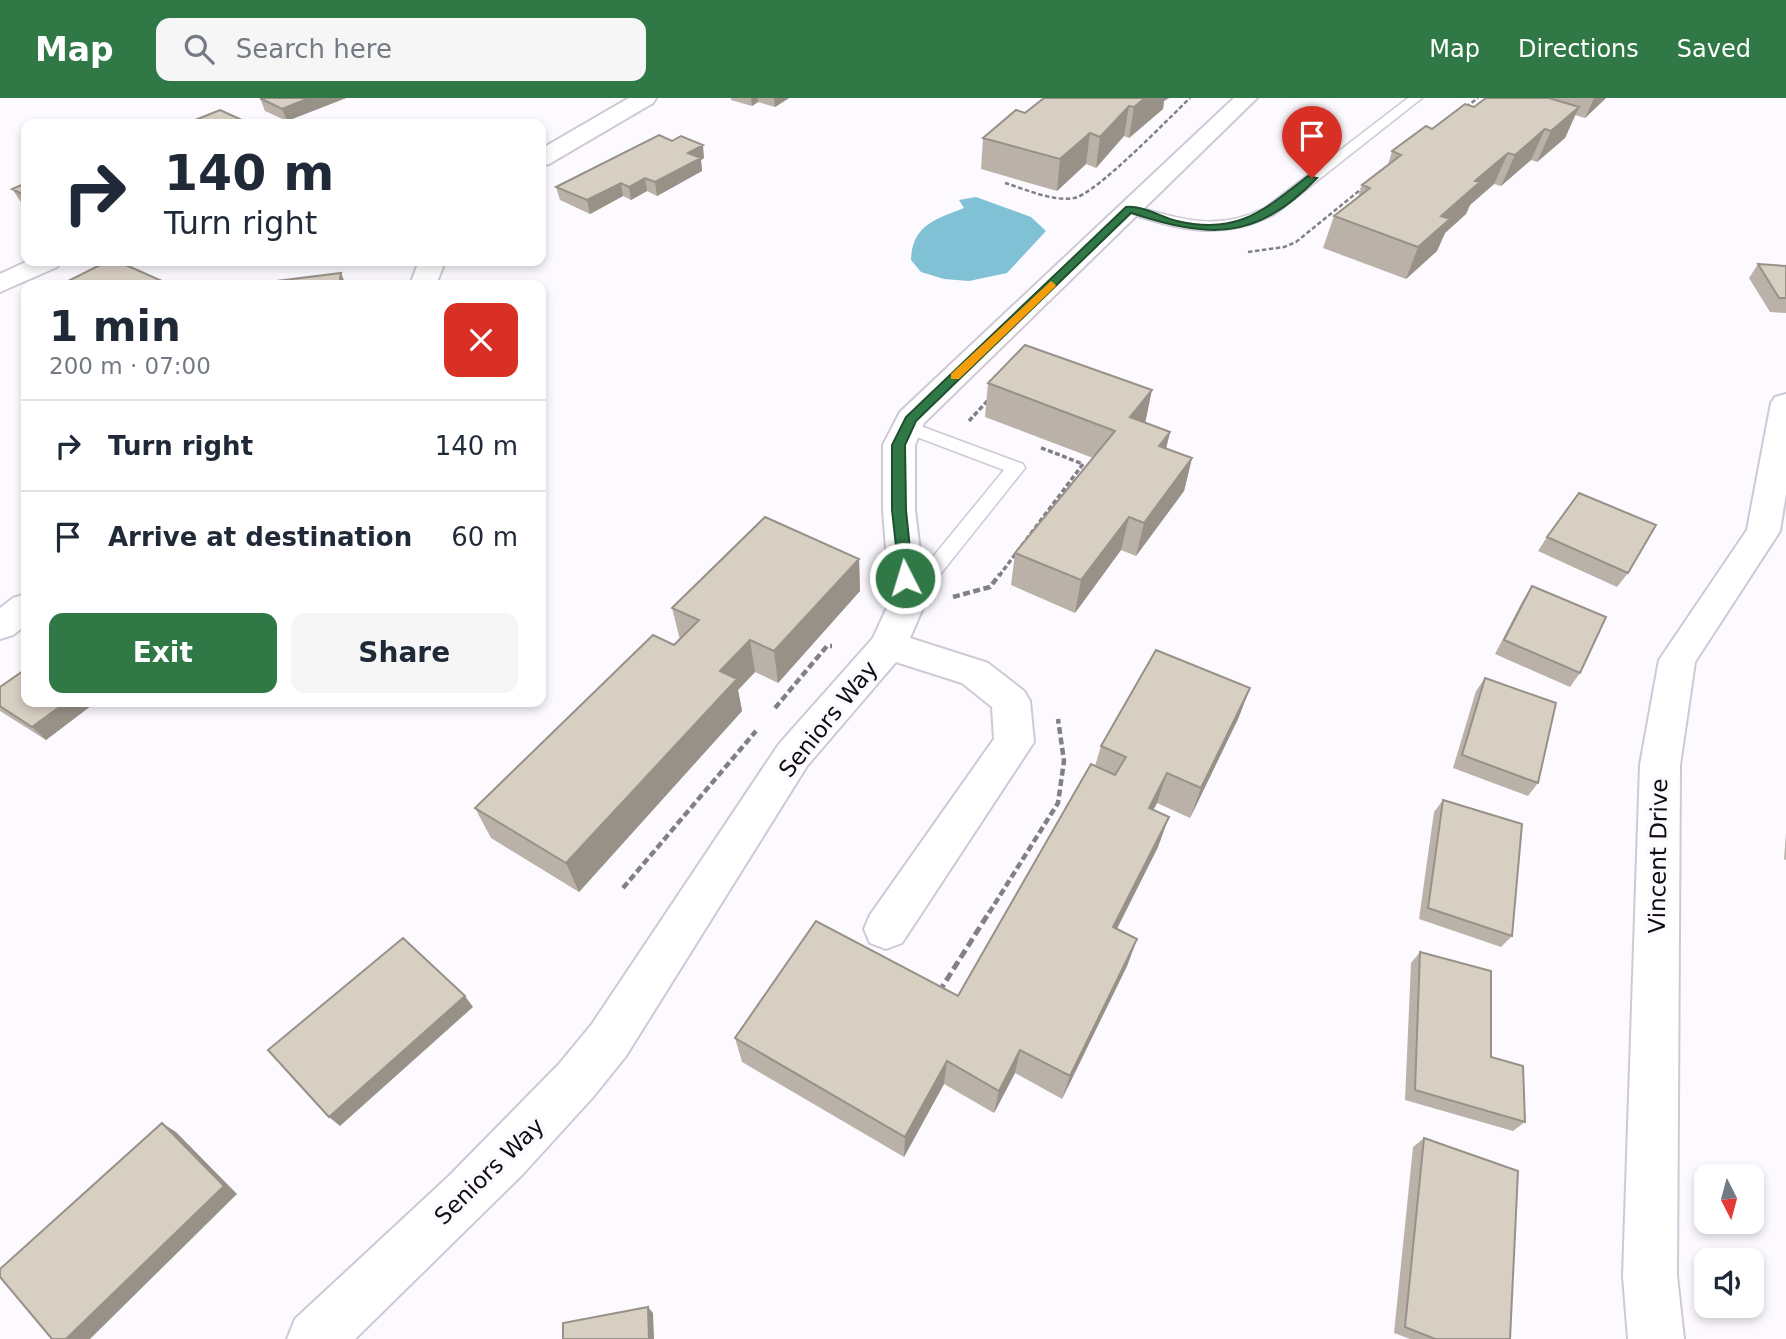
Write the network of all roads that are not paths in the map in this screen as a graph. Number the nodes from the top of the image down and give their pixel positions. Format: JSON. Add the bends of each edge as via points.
{"nodes":[{"id":1,"x":645,"y":98,"type":"edge"},
{"id":2,"x":1245,"y":98,"type":"edge"},
{"id":3,"x":1416,"y":98,"type":"edge"},
{"id":4,"x":546,"y":156,"type":"edge"},
{"id":5,"x":1129,"y":209,"type":"junction"},
{"id":6,"x":38,"y":266,"type":"edge"},
{"id":7,"x":0,"y":284,"type":"edge"},
{"id":8,"x":1786,"y":402,"type":"edge"},
{"id":9,"x":907,"y":426,"type":"junction"},
{"id":10,"x":908,"y":601,"type":"junction"},
{"id":11,"x":21,"y":611,"type":"edge"},
{"id":12,"x":0,"y":626,"type":"edge"},
{"id":13,"x":888,"y":646,"type":"junction"},
{"id":14,"x":886,"y":929,"type":"dead end"},
{"id":15,"x":323,"y":1335,"type":"edge"},
{"id":16,"x":1656,"y":1339,"type":"edge"}],
"edges":[{"from":1,"to":4,"type":"street"},
{"from":2,"to":5,"type":"street","name":"Seniors Way"},
{"from":3,"to":5,"type":"lane","via":[[1249,223],[1209,229]]},
{"from":5,"to":9,"type":"street","name":"Seniors Way"},
{"from":6,"to":7,"type":"street"},
{"from":8,"to":16,"type":"street","name":"Vincent Drive","via":[[1763,531],[1677,660],[1660,765],[1650,1276]]},
{"from":9,"to":10,"type":"street","name":"Seniors Way","via":[[899,445],[899,510]]},
{"from":9,"to":10,"type":"lane","via":[[1016,468]]},
{"from":10,"to":13,"type":"street","name":"Seniors Way"},
{"from":11,"to":12,"type":"street"},
{"from":13,"to":14,"type":"street","via":[[975,673],[1011,701],[1014,742]]},
{"from":13,"to":15,"type":"street","name":"Seniors Way","via":[[793,755],[609,1040],[583,1073],[541,1121]]}]}
